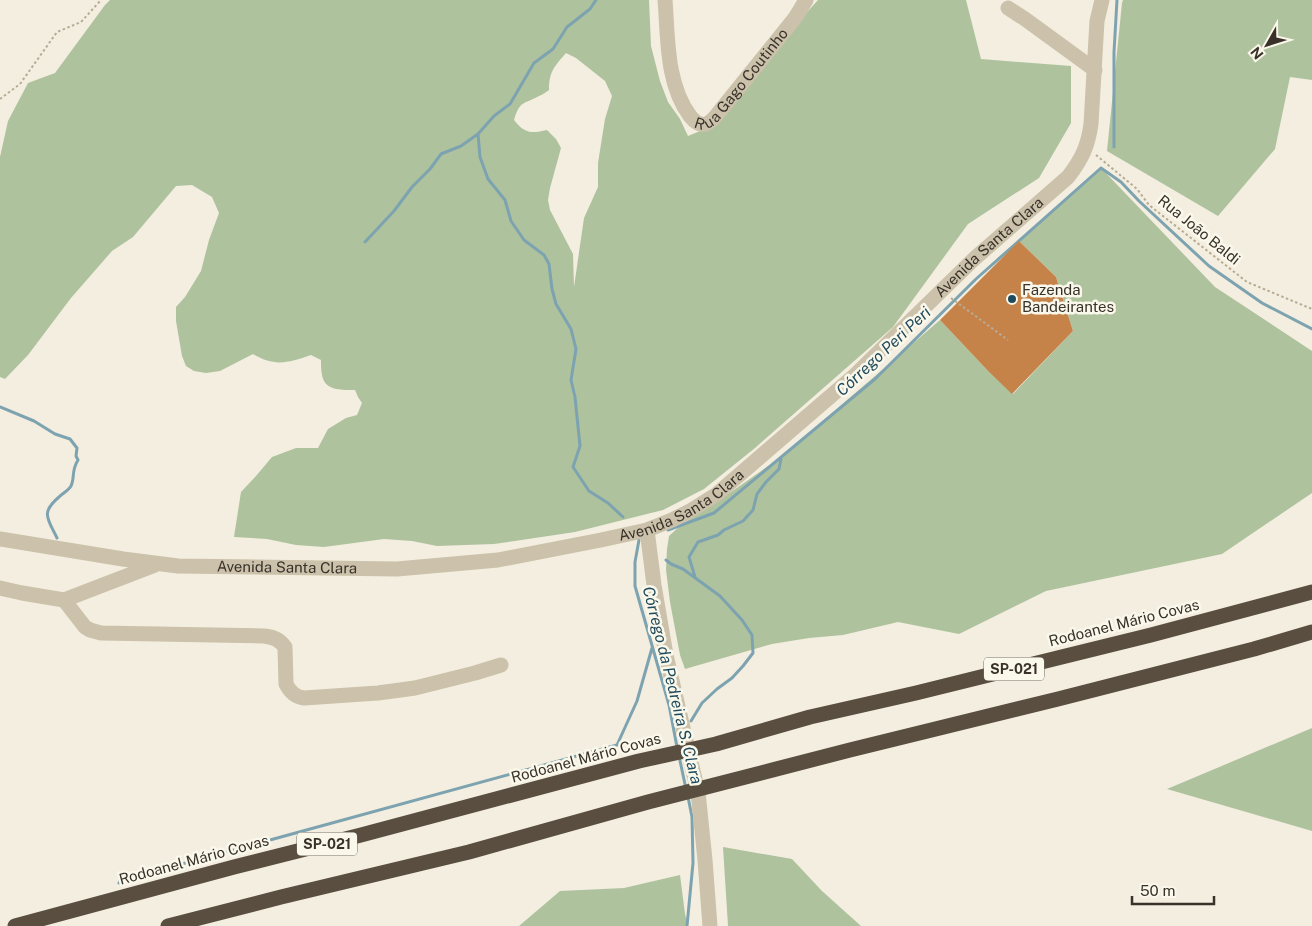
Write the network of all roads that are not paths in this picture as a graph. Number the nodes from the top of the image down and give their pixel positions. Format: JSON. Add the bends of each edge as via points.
{"nodes":[{"id":1,"x":665,"y":0,"type":"edge"},
{"id":2,"x":806,"y":0,"type":"edge"},
{"id":3,"x":1102,"y":0,"type":"edge"},
{"id":4,"x":1008,"y":8,"type":"dead end"},
{"id":5,"x":1094,"y":70,"type":"junction"},
{"id":6,"x":647,"y":530,"type":"junction"},
{"id":7,"x":0,"y":539,"type":"edge"},
{"id":8,"x":159,"y":564,"type":"junction"},
{"id":9,"x":0,"y":588,"type":"edge"},
{"id":10,"x":1312,"y":592,"type":"edge"},
{"id":11,"x":64,"y":600,"type":"junction"},
{"id":12,"x":1312,"y":632,"type":"edge"},
{"id":13,"x":501,"y":665,"type":"dead end"},
{"id":14,"x":15,"y":926,"type":"edge"},
{"id":15,"x":168,"y":926,"type":"edge"},
{"id":16,"x":710,"y":926,"type":"edge"}],
"edges":[{"from":1,"to":2,"type":"street","name":"Rua Gago Coutinho","via":[[667,40],[679,97],[693,119],[703,124],[709,123],[720,111]]},
{"from":3,"to":5,"type":"street","name":"Avenida Santa Clara","via":[[1097,21]]},
{"from":4,"to":5,"type":"street"},
{"from":5,"to":6,"type":"street","name":"Avenida Santa Clara","via":[[1089,138],[1079,162],[1068,177],[974,259],[848,382],[717,494],[690,511]]},
{"from":6,"to":8,"type":"street","name":"Avenida Santa Clara","via":[[498,560],[397,569]]},
{"from":6,"to":16,"type":"street","via":[[666,655],[698,792]]},
{"from":7,"to":8,"type":"street","name":"Avenida Santa Clara"},
{"from":8,"to":11,"type":"street"},
{"from":9,"to":11,"type":"street"},
{"from":10,"to":14,"type":"highway","name":"Rodoanel Mário Covas","number":"SP-021","via":[[1151,635],[810,717],[716,744],[639,760]]},
{"from":11,"to":13,"type":"street","via":[[85,627],[102,633],[273,638],[285,647],[286,684],[298,697],[304,698],[415,688]]},
{"from":12,"to":15,"type":"highway","number":"SP-021","via":[[648,802],[470,852]]}]}
